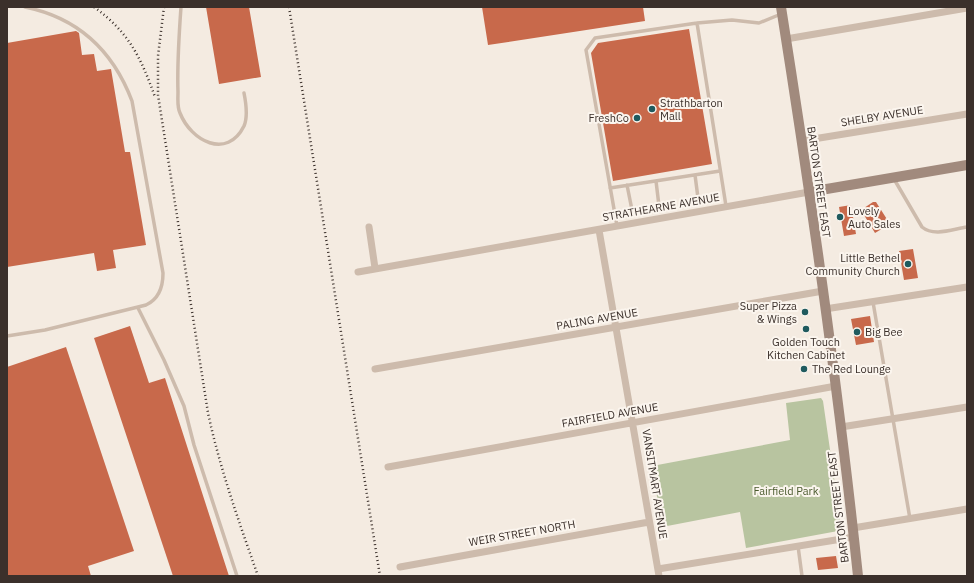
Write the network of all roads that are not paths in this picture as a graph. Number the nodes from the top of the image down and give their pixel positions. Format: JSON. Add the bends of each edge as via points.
{"nodes":[{"id":1,"x":25,"y":7,"type":"edge"},
{"id":2,"x":181,"y":7,"type":"edge"},
{"id":3,"x":967,"y":8,"type":"edge"},
{"id":4,"x":781,"y":10,"type":"edge"},
{"id":5,"x":697,"y":23,"type":"junction"},
{"id":6,"x":786,"y":39,"type":"junction"},
{"id":7,"x":244,"y":93,"type":"dead end"},
{"id":8,"x":967,"y":114,"type":"edge"},
{"id":9,"x":801,"y":141,"type":"junction"},
{"id":10,"x":967,"y":166,"type":"edge"},
{"id":11,"x":720,"y":171,"type":"junction"},
{"id":12,"x":695,"y":175,"type":"junction"},
{"id":13,"x":894,"y":178,"type":"junction"},
{"id":14,"x":656,"y":181,"type":"junction"},
{"id":15,"x":627,"y":185,"type":"junction"},
{"id":16,"x":610,"y":188,"type":"junction"},
{"id":17,"x":809,"y":192,"type":"junction"},
{"id":18,"x":698,"y":198,"type":"dead end"},
{"id":19,"x":659,"y":206,"type":"dead end"},
{"id":20,"x":726,"y":208,"type":"junction"},
{"id":21,"x":632,"y":210,"type":"dead end"},
{"id":22,"x":369,"y":227,"type":"dead end"},
{"id":23,"x":618,"y":227,"type":"junction"},
{"id":24,"x":967,"y":227,"type":"edge"},
{"id":25,"x":600,"y":230,"type":"junction"},
{"id":26,"x":375,"y":268,"type":"junction"},
{"id":27,"x":358,"y":272,"type":"dead end"},
{"id":28,"x":967,"y":287,"type":"edge"},
{"id":29,"x":823,"y":291,"type":"junction"},
{"id":30,"x":873,"y":302,"type":"junction"},
{"id":31,"x":138,"y":308,"type":"junction"},
{"id":32,"x":825,"y":309,"type":"junction"},
{"id":33,"x":615,"y":327,"type":"junction"},
{"id":34,"x":7,"y":336,"type":"edge"},
{"id":35,"x":375,"y":369,"type":"dead end"},
{"id":36,"x":836,"y":386,"type":"junction"},
{"id":37,"x":967,"y":406,"type":"edge"},
{"id":38,"x":893,"y":418,"type":"junction"},
{"id":39,"x":633,"y":422,"type":"junction"},
{"id":40,"x":841,"y":427,"type":"junction"},
{"id":41,"x":388,"y":467,"type":"dead end"},
{"id":42,"x":967,"y":509,"type":"edge"},
{"id":43,"x":910,"y":518,"type":"junction"},
{"id":44,"x":649,"y":522,"type":"junction"},
{"id":45,"x":854,"y":532,"type":"junction"},
{"id":46,"x":798,"y":545,"type":"junction"},
{"id":47,"x":400,"y":567,"type":"dead end"},
{"id":48,"x":659,"y":573,"type":"edge"},
{"id":49,"x":237,"y":576,"type":"edge"},
{"id":50,"x":802,"y":576,"type":"edge"},
{"id":51,"x":858,"y":576,"type":"edge"}],
"edges":[{"from":1,"to":31,"type":"lane","via":[[67,21],[100,47],[125,81],[132,101],[163,273],[163,283],[157,296],[151,303]]},
{"from":2,"to":7,"type":"lane","via":[[179,111],[186,127],[208,143],[223,144],[234,138],[244,126]]},
{"from":3,"to":6,"type":"street"},
{"from":4,"to":5,"type":"lane","via":[[759,23],[732,20]]},
{"from":4,"to":6,"type":"main road","name":"BARTON STREET EAST"},
{"from":5,"to":11,"type":"lane"},
{"from":5,"to":16,"type":"lane","via":[[595,38],[586,50]]},
{"from":6,"to":9,"type":"main road","name":"BARTON STREET EAST"},
{"from":8,"to":9,"type":"street","name":"SHELBY AVENUE"},
{"from":9,"to":17,"type":"main road","name":"BARTON STREET EAST"},
{"from":10,"to":13,"type":"main road","name":"STRATHEARNE AVENUE"},
{"from":11,"to":12,"type":"lane"},
{"from":11,"to":20,"type":"lane"},
{"from":12,"to":14,"type":"lane"},
{"from":12,"to":18,"type":"lane"},
{"from":13,"to":17,"type":"main road","name":"STRATHEARNE AVENUE"},
{"from":13,"to":24,"type":"lane","via":[[926,230],[936,232]]},
{"from":14,"to":15,"type":"lane"},
{"from":14,"to":19,"type":"lane"},
{"from":15,"to":16,"type":"lane"},
{"from":15,"to":21,"type":"lane"},
{"from":16,"to":23,"type":"lane"},
{"from":17,"to":20,"type":"street","name":"STRATHEARNE AVENUE"},
{"from":17,"to":29,"type":"main road","name":"BARTON STREET EAST"},
{"from":20,"to":23,"type":"street","name":"STRATHEARNE AVENUE"},
{"from":22,"to":26,"type":"street"},
{"from":23,"to":25,"type":"street","name":"STRATHEARNE AVENUE"},
{"from":25,"to":26,"type":"street","name":"STRATHEARNE AVENUE"},
{"from":25,"to":33,"type":"street","name":"VANSITMART AVENUE"},
{"from":26,"to":27,"type":"street","name":"STRATHEARNE AVENUE"},
{"from":28,"to":30,"type":"street"},
{"from":29,"to":32,"type":"main road","name":"BARTON STREET EAST"},
{"from":29,"to":33,"type":"street","name":"PALING AVENUE"},
{"from":30,"to":32,"type":"street"},
{"from":30,"to":38,"type":"lane"},
{"from":31,"to":34,"type":"lane"},
{"from":31,"to":49,"type":"lane","via":[[184,406],[194,445]]},
{"from":32,"to":36,"type":"main road","name":"BARTON STREET EAST"},
{"from":33,"to":35,"type":"street","name":"PALING AVENUE"},
{"from":33,"to":39,"type":"street","name":"VANSITMART AVENUE"},
{"from":36,"to":39,"type":"street","name":"FAIRFIELD AVENUE"},
{"from":36,"to":40,"type":"main road","name":"BARTON STREET EAST"},
{"from":37,"to":38,"type":"street"},
{"from":38,"to":40,"type":"street"},
{"from":38,"to":43,"type":"lane"},
{"from":39,"to":41,"type":"street","name":"FAIRFIELD AVENUE"},
{"from":39,"to":44,"type":"street","name":"VANSITMART AVENUE"},
{"from":40,"to":45,"type":"main road","name":"BARTON STREET EAST"},
{"from":42,"to":43,"type":"street"},
{"from":43,"to":45,"type":"street"},
{"from":44,"to":47,"type":"street","name":"WEIR STREET NORTH"},
{"from":44,"to":48,"type":"street","name":"VANSITMART AVENUE"},
{"from":45,"to":46,"type":"street"},
{"from":45,"to":51,"type":"main road","name":"BARTON STREET EAST"},
{"from":46,"to":48,"type":"street"},
{"from":46,"to":50,"type":"lane"}]}
